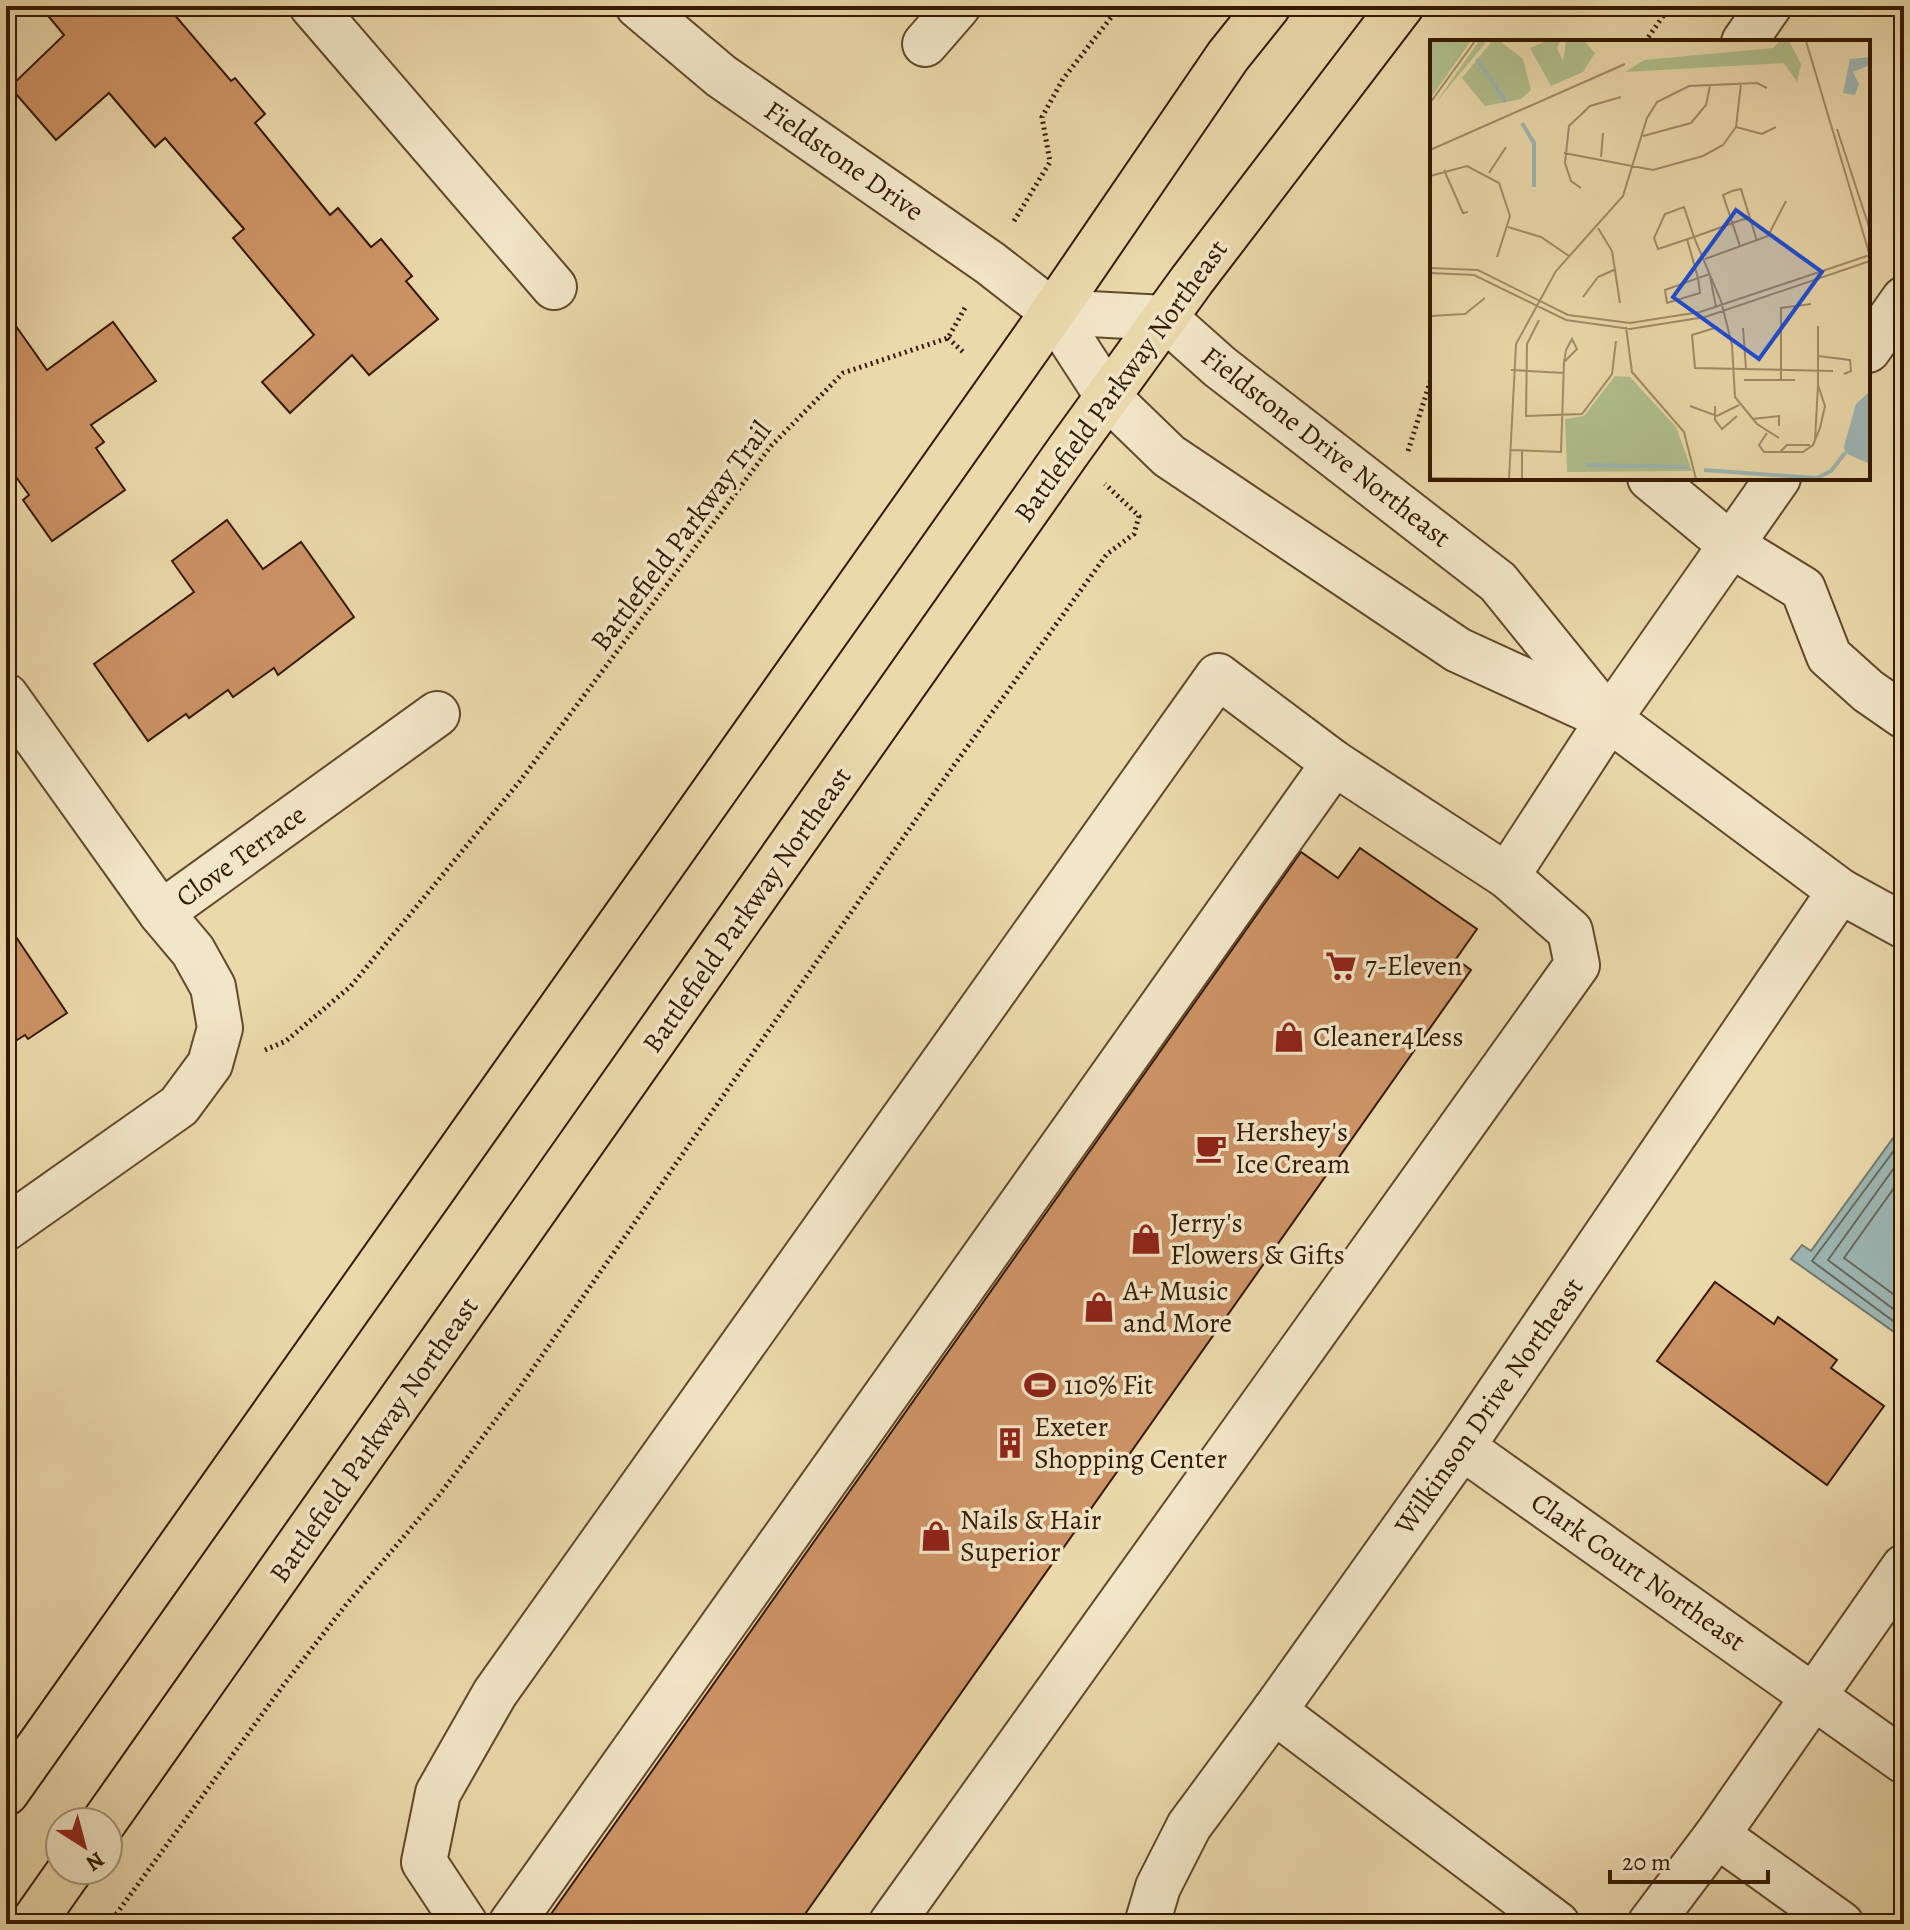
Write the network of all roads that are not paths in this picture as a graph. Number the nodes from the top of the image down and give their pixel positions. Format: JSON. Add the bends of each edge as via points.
{"nodes":[{"id":1,"x":312,"y":6,"type":"edge"},
{"id":2,"x":638,"y":6,"type":"edge"},
{"id":3,"x":958,"y":6,"type":"edge"},
{"id":4,"x":1268,"y":6,"type":"edge"},
{"id":5,"x":1401,"y":6,"type":"edge"},
{"id":6,"x":1769,"y":6,"type":"edge"},
{"id":7,"x":1745,"y":40,"type":"edge"},
{"id":8,"x":925,"y":44,"type":"dead end"},
{"id":9,"x":554,"y":287,"type":"dead end"},
{"id":10,"x":1904,"y":299,"type":"edge"},
{"id":11,"x":1053,"y":312,"type":"junction"},
{"id":12,"x":1165,"y":318,"type":"junction"},
{"id":13,"x":1870,"y":347,"type":"edge"},
{"id":14,"x":1108,"y":397,"type":"junction"},
{"id":15,"x":1652,"y":480,"type":"edge"},
{"id":16,"x":1777,"y":480,"type":"edge"},
{"id":17,"x":1731,"y":545,"type":"junction"},
{"id":18,"x":6,"y":696,"type":"edge"},
{"id":19,"x":437,"y":714,"type":"dead end"},
{"id":20,"x":1904,"y":716,"type":"edge"},
{"id":21,"x":1609,"y":719,"type":"junction"},
{"id":22,"x":1334,"y":763,"type":"junction"},
{"id":23,"x":1507,"y":876,"type":"junction"},
{"id":24,"x":1840,"y":891,"type":"junction"},
{"id":25,"x":161,"y":913,"type":"junction"},
{"id":26,"x":1904,"y":926,"type":"edge"},
{"id":27,"x":6,"y":1228,"type":"edge"},
{"id":28,"x":1462,"y":1447,"type":"junction"},
{"id":29,"x":1904,"y":1567,"type":"edge"},
{"id":30,"x":1813,"y":1696,"type":"junction"},
{"id":31,"x":1274,"y":1711,"type":"junction"},
{"id":32,"x":1904,"y":1761,"type":"edge"},
{"id":33,"x":6,"y":1793,"type":"edge"},
{"id":34,"x":115,"y":1806,"type":"edge"},
{"id":35,"x":1717,"y":1835,"type":"junction"},
{"id":36,"x":59,"y":1886,"type":"edge"},
{"id":37,"x":32,"y":1924,"type":"edge"},
{"id":38,"x":465,"y":1924,"type":"edge"},
{"id":39,"x":511,"y":1924,"type":"edge"},
{"id":40,"x":891,"y":1924,"type":"edge"},
{"id":41,"x":1147,"y":1924,"type":"edge"},
{"id":42,"x":1557,"y":1924,"type":"edge"},
{"id":43,"x":1650,"y":1924,"type":"edge"},
{"id":44,"x":1841,"y":1924,"type":"edge"}],
"edges":[{"from":1,"to":9,"type":"street"},
{"from":2,"to":11,"type":"street","name":"Fieldstone Drive","via":[[721,76]]},
{"from":3,"to":8,"type":"street"},
{"from":4,"to":11,"type":"main road"},
{"from":5,"to":12,"type":"main road","name":"Battlefield Parkway Northeast"},
{"from":6,"to":7,"type":"street"},
{"from":10,"to":13,"type":"street"},
{"from":11,"to":12,"type":"street"},
{"from":11,"to":14,"type":"street","name":"Fieldstone Drive Northeast"},
{"from":11,"to":33,"type":"main road"},
{"from":12,"to":14,"type":"main road","name":"Battlefield Parkway Northeast"},
{"from":12,"to":21,"type":"street","name":"Fieldstone Drive Northeast","via":[[1220,367],[1498,582]]},
{"from":14,"to":21,"type":"street","name":"Fieldstone Drive Northeast","via":[[1169,456],[1458,650]]},
{"from":14,"to":34,"type":"main road","name":"Battlefield Parkway Northeast"},
{"from":15,"to":17,"type":"street"},
{"from":16,"to":17,"type":"street"},
{"from":17,"to":20,"type":"street","via":[[1803,589],[1829,656]]},
{"from":17,"to":21,"type":"street"},
{"from":18,"to":25,"type":"street"},
{"from":19,"to":25,"type":"street","name":"Clove Terrace"},
{"from":21,"to":23,"type":"street"},
{"from":21,"to":24,"type":"street","name":"Fieldstone Drive Northeast"},
{"from":22,"to":23,"type":"street"},
{"from":22,"to":38,"type":"street","via":[[1218,676],[495,1693],[438,1793],[424,1862]]},
{"from":22,"to":39,"type":"street"},
{"from":23,"to":40,"type":"street","via":[[1570,931],[1577,965]]},
{"from":24,"to":26,"type":"street","name":"Fieldstone Drive Northeast"},
{"from":24,"to":28,"type":"street","name":"Wilkinson Drive Northeast"},
{"from":25,"to":27,"type":"street","name":"Clove Terrace","via":[[193,951],[213,987],[220,1028],[210,1064],[179,1106]]},
{"from":28,"to":30,"type":"street","name":"Clark Court Northeast"},
{"from":28,"to":31,"type":"street","name":"Wilkinson Drive Northeast"},
{"from":29,"to":30,"type":"street"},
{"from":30,"to":32,"type":"street","name":"Clark Court Northeast"},
{"from":30,"to":35,"type":"street"},
{"from":31,"to":41,"type":"street","name":"Wilkinson Drive Northeast","via":[[1189,1826],[1158,1887]]},
{"from":31,"to":42,"type":"street"},
{"from":35,"to":43,"type":"street"},
{"from":35,"to":44,"type":"street"},
{"from":36,"to":37,"type":"main road"}]}
